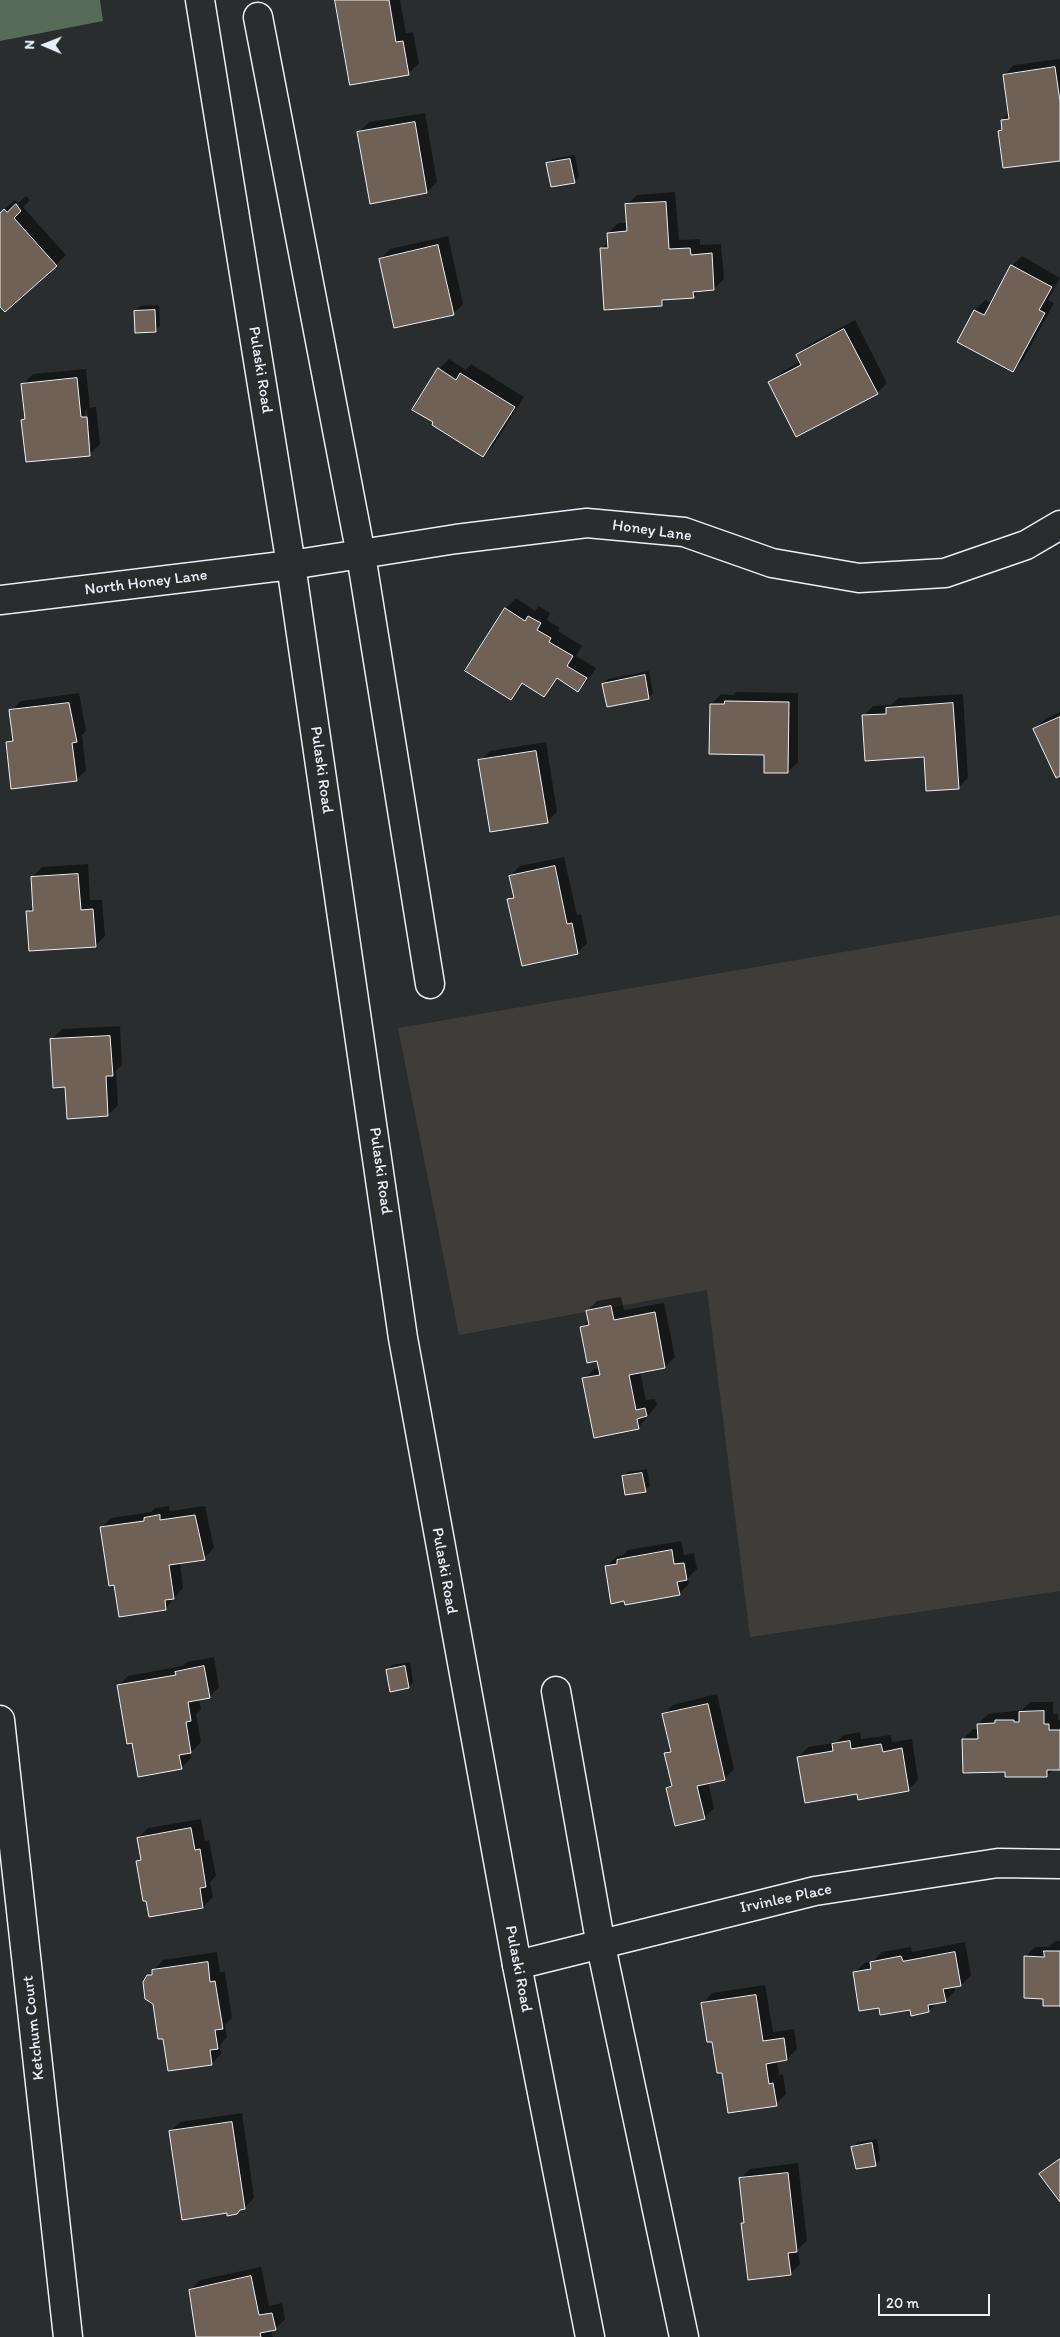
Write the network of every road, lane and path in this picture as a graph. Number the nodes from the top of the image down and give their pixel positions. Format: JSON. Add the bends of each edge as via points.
{"nodes":[{"id":1,"x":200,"y":0,"type":"edge"},
{"id":2,"x":258,"y":17,"type":"dead end"},
{"id":3,"x":1060,"y":525,"type":"edge"},
{"id":4,"x":361,"y":555,"type":"junction"},
{"id":5,"x":291,"y":565,"type":"junction"},
{"id":6,"x":0,"y":600,"type":"edge"},
{"id":7,"x":430,"y":984,"type":"dead end"},
{"id":8,"x":556,"y":1691,"type":"dead end"},
{"id":9,"x":0,"y":1720,"type":"edge"},
{"id":10,"x":1060,"y":1864,"type":"edge"},
{"id":11,"x":601,"y":1946,"type":"junction"},
{"id":12,"x":517,"y":1965,"type":"junction"},
{"id":13,"x":68,"y":2337,"type":"edge"},
{"id":14,"x":590,"y":2337,"type":"edge"},
{"id":15,"x":684,"y":2337,"type":"edge"}],
"edges":[{"from":1,"to":5,"type":"street","name":"Pulaski Road"},
{"from":2,"to":4,"type":"street"},
{"from":3,"to":4,"type":"street","name":"Honey Lane","via":[[1026,545],[945,573],[860,578],[772,563],[684,532],[587,523],[456,539]]},
{"from":4,"to":5,"type":"street","name":"Honey Lane"},
{"from":4,"to":7,"type":"street"},
{"from":5,"to":6,"type":"street","name":"North Honey Lane"},
{"from":5,"to":12,"type":"street","name":"Pulaski Road","via":[[403,1338]]},
{"from":8,"to":11,"type":"street"},
{"from":9,"to":13,"type":"street","name":"Ketchum Court"},
{"from":10,"to":11,"type":"street","name":"Irvinlee Place","via":[[998,1862],[815,1892]]},
{"from":11,"to":12,"type":"street","name":"Irvinlee Place"},
{"from":11,"to":15,"type":"street"},
{"from":12,"to":14,"type":"street","name":"Pulaski Road"}]}
